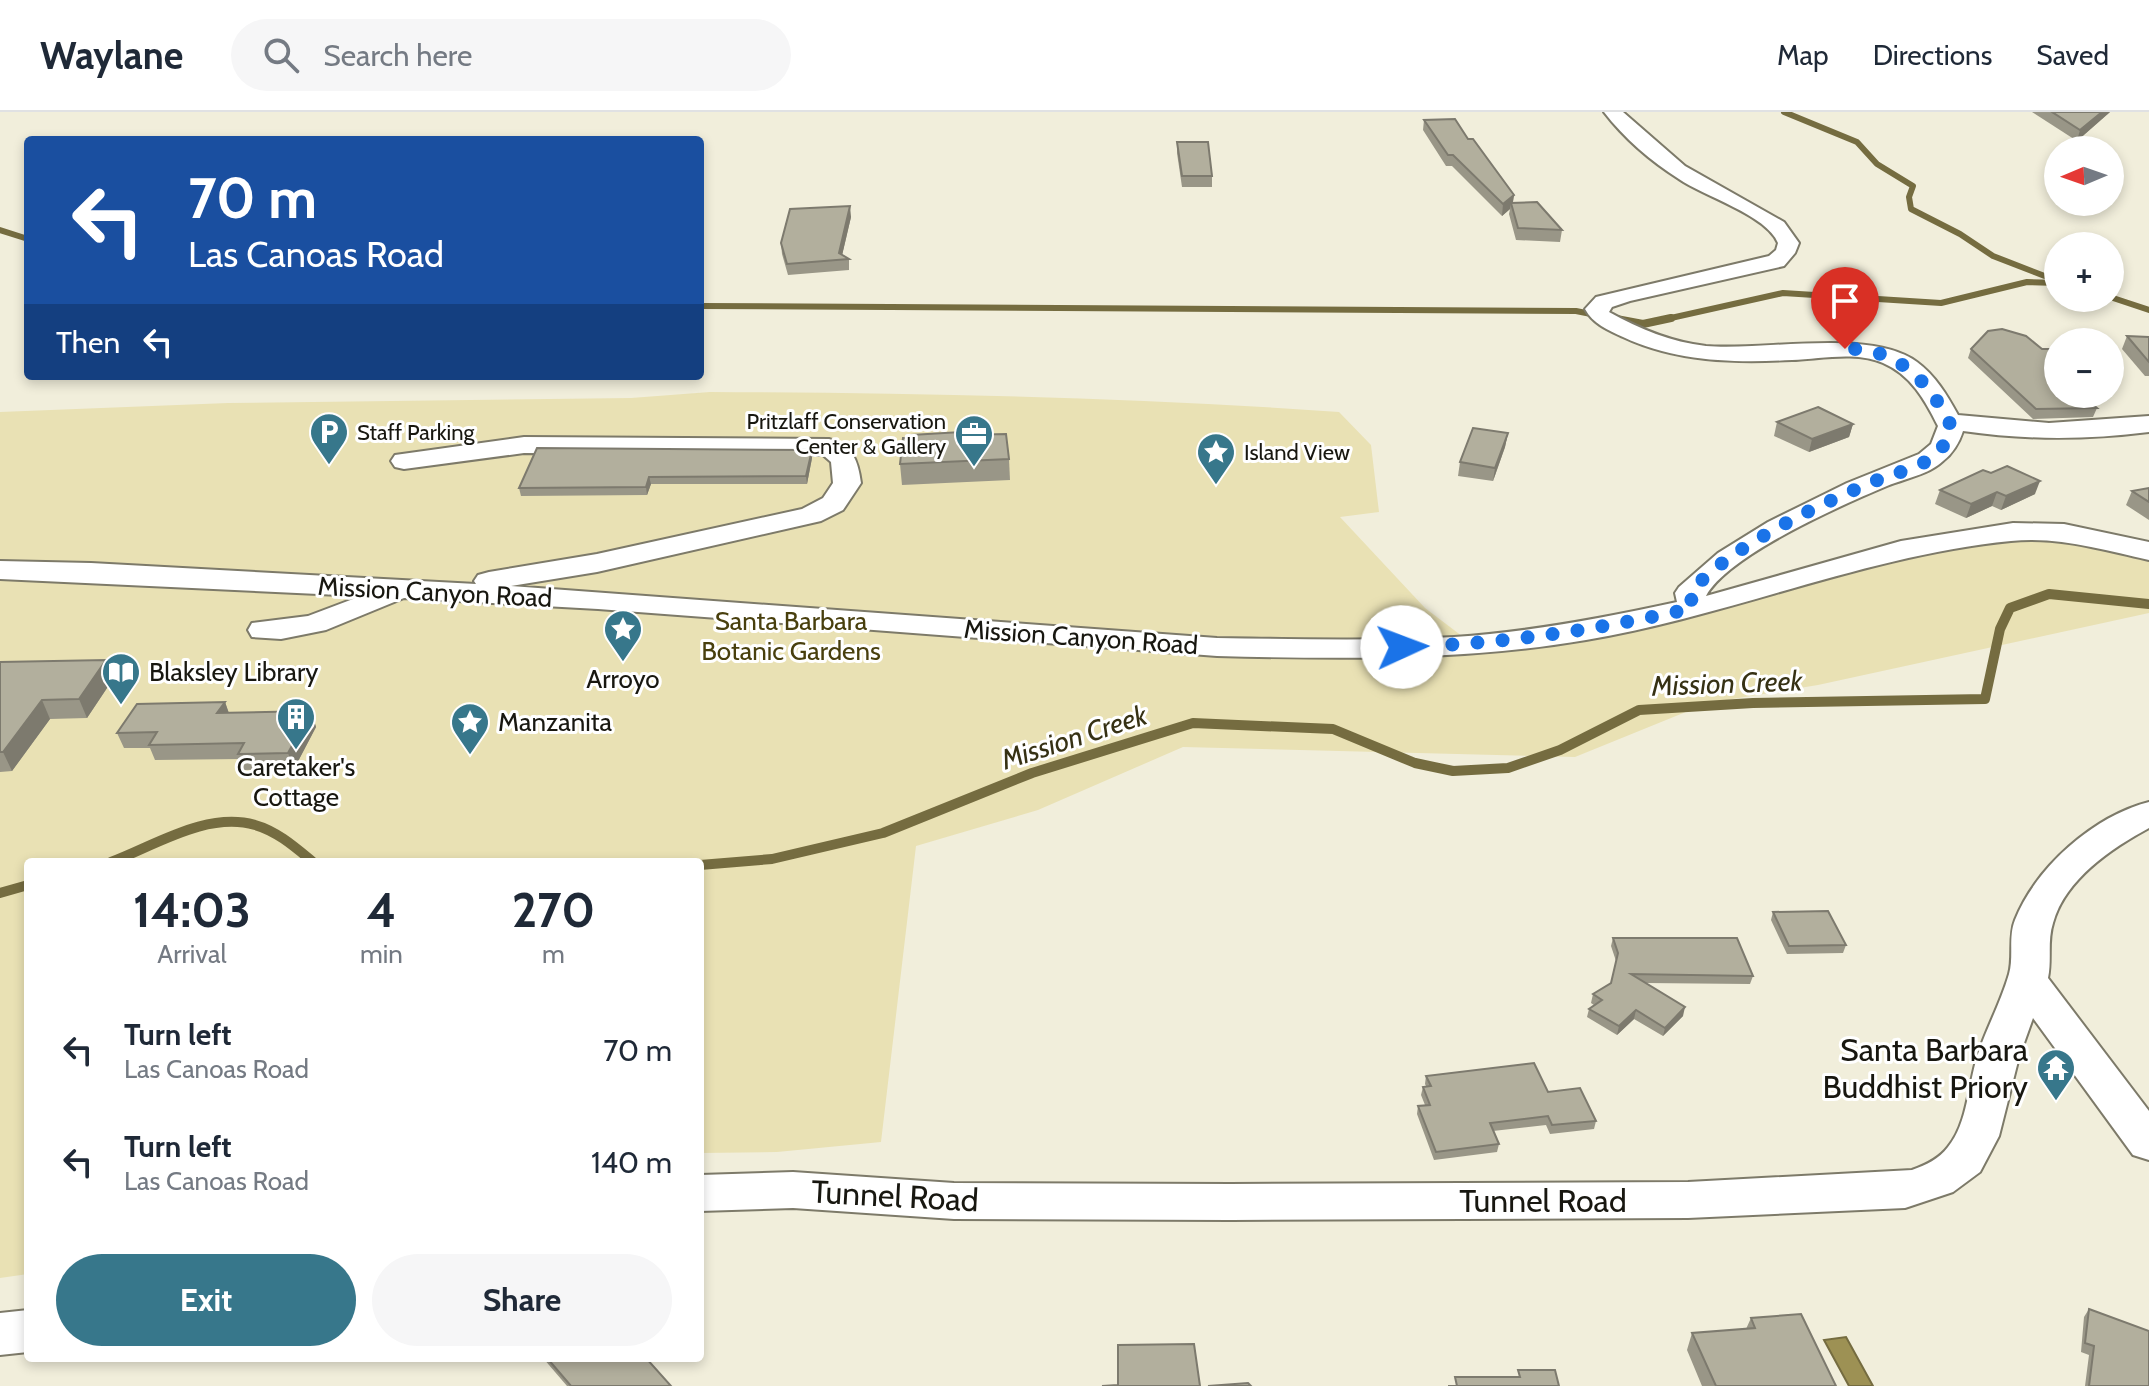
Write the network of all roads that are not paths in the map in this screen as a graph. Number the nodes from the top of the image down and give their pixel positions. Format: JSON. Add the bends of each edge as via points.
{"nodes":[{"id":1,"x":1613,"y":112,"type":"edge"},
{"id":2,"x":1949,"y":421,"type":"junction"},
{"id":3,"x":2149,"y":424,"type":"edge"},
{"id":4,"x":404,"y":461,"type":"dead end"},
{"id":5,"x":2149,"y":551,"type":"edge"},
{"id":6,"x":0,"y":570,"type":"edge"},
{"id":7,"x":398,"y":590,"type":"junction"},
{"id":8,"x":455,"y":593,"type":"junction"},
{"id":9,"x":1693,"y":608,"type":"junction"},
{"id":10,"x":263,"y":630,"type":"dead end"},
{"id":11,"x":2149,"y":813,"type":"edge"},
{"id":12,"x":2027,"y":980,"type":"junction"},
{"id":13,"x":2149,"y":1143,"type":"edge"},
{"id":14,"x":704,"y":1193,"type":"edge"},
{"id":15,"x":24,"y":1331,"type":"edge"},
{"id":16,"x":0,"y":1334,"type":"edge"}],
"edges":[{"from":1,"to":2,"type":"street","via":[[1688,177],[1757,214],[1785,236],[1787,244],[1776,261],[1604,302],[1596,309],[1600,316],[1679,349],[1877,352],[1915,372]]},
{"from":2,"to":3,"type":"street","via":[[2060,433]]},
{"from":2,"to":9,"type":"street","via":[[1941,449],[1920,465],[1792,521],[1708,572],[1690,593]]},
{"from":4,"to":8,"type":"street","via":[[524,445],[829,447],[844,459],[847,483],[833,504],[811,515],[597,563],[492,580]]},
{"from":5,"to":9,"type":"street","name":"Mission Canyon Road","via":[[2064,533],[2013,532],[1887,553]]},
{"from":6,"to":7,"type":"street","name":"Mission Canyon Road"},
{"from":7,"to":8,"type":"street","name":"Mission Canyon Road"},
{"from":7,"to":10,"type":"street","via":[[339,618],[289,630]]},
{"from":8,"to":9,"type":"street","name":"Mission Canyon Road","via":[[1217,647],[1319,649],[1517,640]]},
{"from":11,"to":12,"type":"street","name":"Tunnel Road","via":[[2110,834],[2072,864],[2050,891],[2034,920]]},
{"from":12,"to":13,"type":"street"},
{"from":12,"to":14,"type":"street","name":"Tunnel Road","via":[[1997,1057],[1980,1133],[1963,1163],[1928,1184],[1905,1190],[1688,1200],[1231,1202],[954,1201],[793,1190]]},
{"from":15,"to":16,"type":"street"}]}
